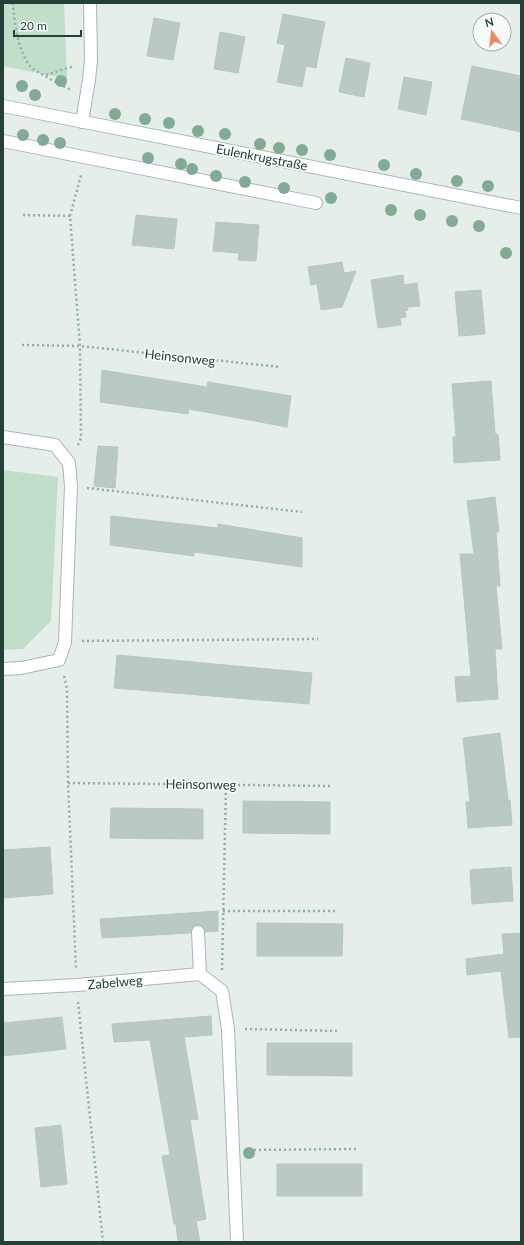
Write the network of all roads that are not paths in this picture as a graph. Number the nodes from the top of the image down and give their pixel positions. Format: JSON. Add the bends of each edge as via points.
{"nodes":[{"id":1,"x":90,"y":3,"type":"edge"},
{"id":2,"x":3,"y":106,"type":"edge"},
{"id":3,"x":82,"y":122,"type":"junction"},
{"id":4,"x":3,"y":141,"type":"edge"},
{"id":5,"x":316,"y":203,"type":"dead end"},
{"id":6,"x":521,"y":208,"type":"edge"},
{"id":7,"x":3,"y":437,"type":"edge"},
{"id":8,"x":3,"y":669,"type":"edge"},
{"id":9,"x":198,"y":932,"type":"dead end"},
{"id":10,"x":200,"y":974,"type":"junction"},
{"id":11,"x":3,"y":989,"type":"edge"},
{"id":12,"x":237,"y":1242,"type":"edge"}],
"edges":[{"from":1,"to":3,"type":"street","via":[[90,80]]},
{"from":2,"to":3,"type":"street","name":"Eulenkrugstraße"},
{"from":3,"to":6,"type":"street","name":"Eulenkrugstraße"},
{"from":4,"to":5,"type":"street"},
{"from":7,"to":8,"type":"street","via":[[55,445],[69,463],[71,486],[65,642],[59,660]]},
{"from":9,"to":10,"type":"street"},
{"from":10,"to":11,"type":"street","name":"Zabelweg"},
{"from":10,"to":12,"type":"street","via":[[222,991],[228,1029]]}]}
